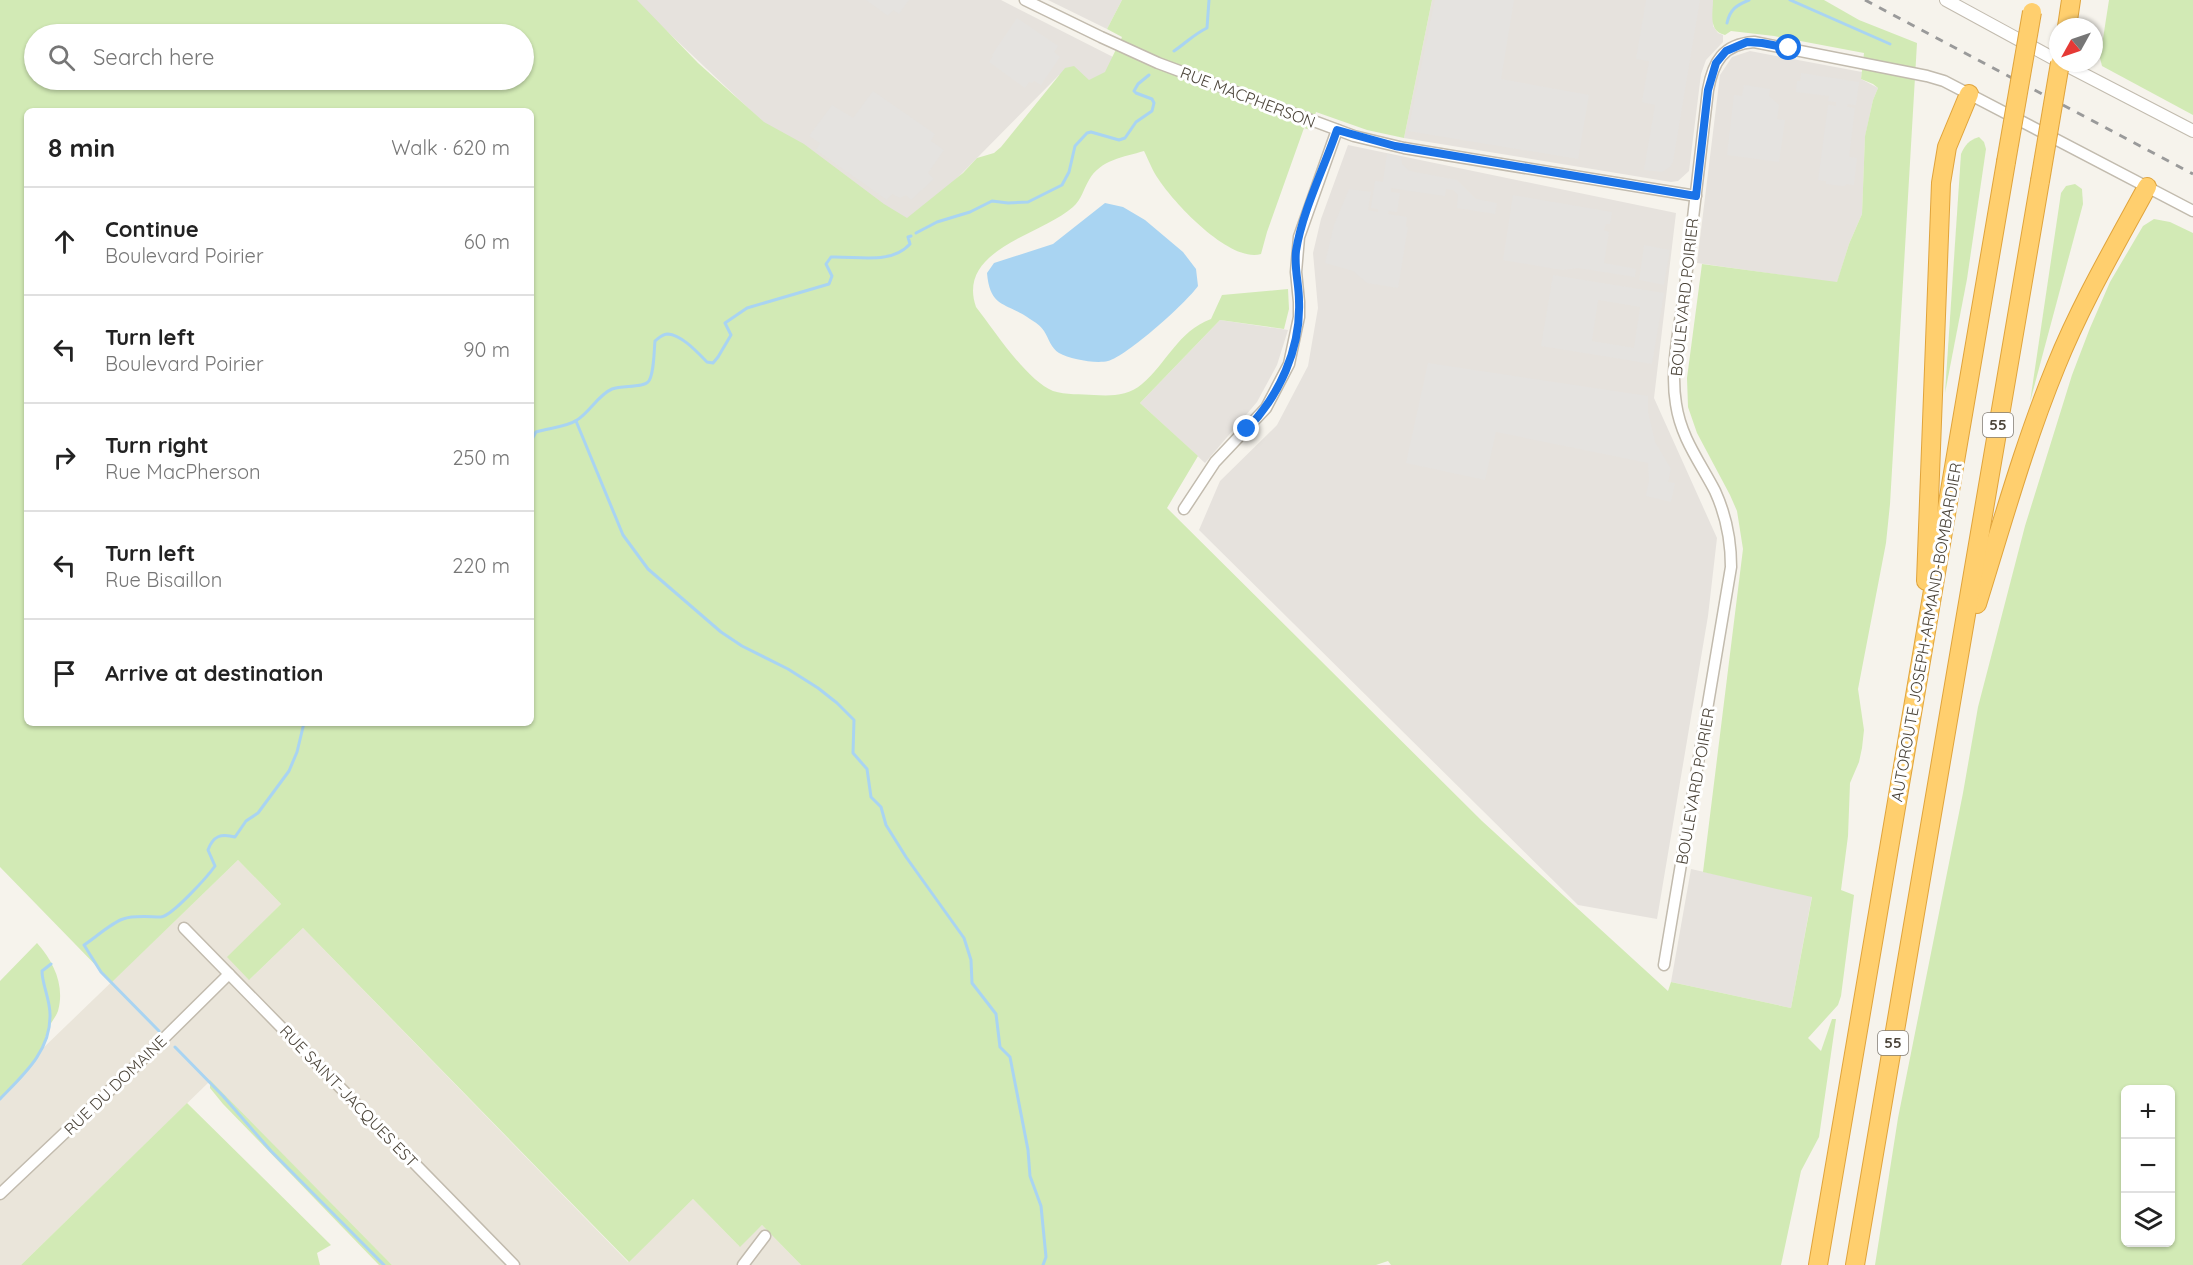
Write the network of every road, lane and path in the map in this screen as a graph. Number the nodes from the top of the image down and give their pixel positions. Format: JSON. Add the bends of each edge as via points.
{"nodes":[{"id":1,"x":1025,"y":0,"type":"edge"},
{"id":2,"x":1946,"y":0,"type":"edge"},
{"id":3,"x":2071,"y":0,"type":"edge"},
{"id":4,"x":2033,"y":6,"type":"edge"},
{"id":5,"x":2068,"y":18,"type":"edge"},
{"id":6,"x":2049,"y":56,"type":"edge"},
{"id":7,"x":2058,"y":72,"type":"edge"},
{"id":8,"x":2079,"y":72,"type":"edge"},
{"id":9,"x":1969,"y":93,"type":"junction"},
{"id":10,"x":1337,"y":130,"type":"junction"},
{"id":11,"x":2193,"y":131,"type":"edge"},
{"id":12,"x":2147,"y":187,"type":"junction"},
{"id":13,"x":1696,"y":196,"type":"junction"},
{"id":14,"x":2193,"y":211,"type":"edge"},
{"id":15,"x":1184,"y":509,"type":"dead end"},
{"id":16,"x":1925,"y":635,"type":"junction"},
{"id":17,"x":1956,"y":668,"type":"junction"},
{"id":18,"x":184,"y":928,"type":"dead end"},
{"id":19,"x":1664,"y":965,"type":"dead end"},
{"id":20,"x":229,"y":974,"type":"junction"},
{"id":21,"x":0,"y":1194,"type":"edge"},
{"id":22,"x":765,"y":1236,"type":"dead end"},
{"id":23,"x":514,"y":1265,"type":"edge"},
{"id":24,"x":743,"y":1265,"type":"edge"},
{"id":25,"x":1818,"y":1265,"type":"edge"},
{"id":26,"x":1855,"y":1265,"type":"edge"}],
"edges":[{"from":1,"to":10,"type":"street","name":"RUE MACPHERSON","via":[[1158,63]]},
{"from":2,"to":6,"type":"street"},
{"from":3,"to":5,"type":"highway"},
{"from":4,"to":16,"type":"highway","name":"AUTOROUTE JOSEPH-ARMAND-BOMBARDIER","number":"55","bridge":true},
{"from":7,"to":17,"type":"highway","number":"55","bridge":true},
{"from":8,"to":11,"type":"street"},
{"from":9,"to":12,"type":"street","name":"BOULEVARD POIRIER"},
{"from":9,"to":13,"type":"street","name":"BOULEVARD POIRIER","via":[[1927,76],[1762,43],[1739,44],[1720,57],[1712,70]]},
{"from":9,"to":16,"type":"highway","via":[[1951,136],[1941,183]]},
{"from":10,"to":13,"type":"street","name":"RUE MACPHERSON","via":[[1395,146]]},
{"from":10,"to":15,"type":"street","via":[[1296,253],[1299,317],[1288,364],[1266,408],[1215,462]]},
{"from":12,"to":14,"type":"street","name":"BOULEVARD POIRIER"},
{"from":12,"to":17,"type":"highway","via":[[2092,289],[2056,367],[2025,449]]},
{"from":13,"to":19,"type":"street","name":"BOULEVARD POIRIER","via":[[1674,394],[1686,440],[1723,511],[1731,567]]},
{"from":16,"to":25,"type":"highway","name":"AUTOROUTE JOSEPH-ARMAND-BOMBARDIER","number":"55"},
{"from":17,"to":26,"type":"highway","number":"55"},
{"from":18,"to":20,"type":"street","name":"RUE SAINT-JACQUES EST"},
{"from":20,"to":21,"type":"street","name":"RUE DU DOMAINE"},
{"from":20,"to":23,"type":"street","name":"RUE SAINT-JACQUES EST"},
{"from":22,"to":24,"type":"street"}]}
